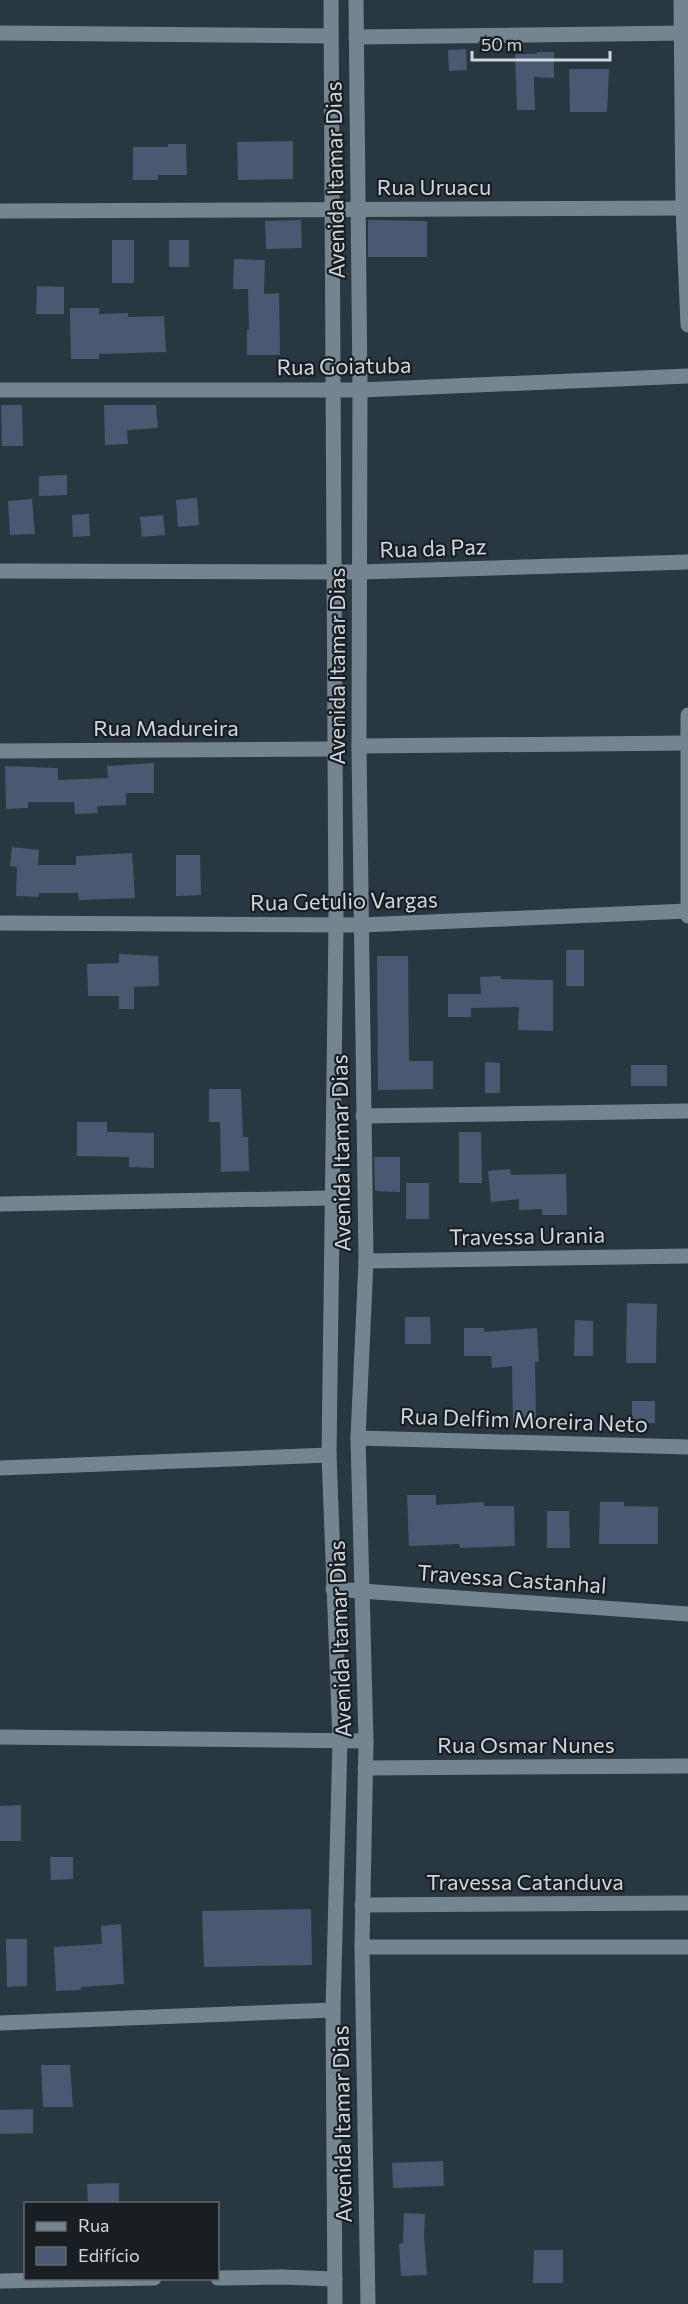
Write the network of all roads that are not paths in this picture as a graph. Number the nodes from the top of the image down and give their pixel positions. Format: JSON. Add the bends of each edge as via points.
{"nodes":[{"id":1,"x":331,"y":0,"type":"edge"},
{"id":2,"x":356,"y":0,"type":"edge"},
{"id":3,"x":681,"y":0,"type":"edge"},
{"id":4,"x":0,"y":33,"type":"edge"},
{"id":5,"x":685,"y":34,"type":"edge"},
{"id":6,"x":331,"y":36,"type":"junction"},
{"id":7,"x":356,"y":37,"type":"junction"},
{"id":8,"x":685,"y":208,"type":"edge"},
{"id":9,"x":0,"y":211,"type":"edge"},
{"id":10,"x":333,"y":211,"type":"junction"},
{"id":11,"x":358,"y":211,"type":"junction"},
{"id":12,"x":688,"y":325,"type":"edge"},
{"id":13,"x":688,"y":376,"type":"edge"},
{"id":14,"x":0,"y":390,"type":"edge"},
{"id":15,"x":333,"y":390,"type":"junction"},
{"id":16,"x":360,"y":390,"type":"junction"},
{"id":17,"x":688,"y":562,"type":"edge"},
{"id":18,"x":0,"y":571,"type":"edge"},
{"id":19,"x":333,"y":572,"type":"junction"},
{"id":20,"x":360,"y":572,"type":"junction"},
{"id":21,"x":688,"y":715,"type":"edge"},
{"id":22,"x":688,"y":743,"type":"edge"},
{"id":23,"x":359,"y":746,"type":"junction"},
{"id":24,"x":333,"y":749,"type":"junction"},
{"id":25,"x":0,"y":751,"type":"edge"},
{"id":26,"x":688,"y":911,"type":"edge"},
{"id":27,"x":688,"y":916,"type":"edge"},
{"id":28,"x":0,"y":923,"type":"edge"},
{"id":29,"x":336,"y":925,"type":"junction"},
{"id":30,"x":361,"y":925,"type":"junction"},
{"id":31,"x":688,"y":1111,"type":"edge"},
{"id":32,"x":363,"y":1116,"type":"junction"},
{"id":33,"x":332,"y":1198,"type":"junction"},
{"id":34,"x":0,"y":1204,"type":"edge"},
{"id":35,"x":688,"y":1256,"type":"edge"},
{"id":36,"x":366,"y":1260,"type":"junction"},
{"id":37,"x":358,"y":1438,"type":"junction"},
{"id":38,"x":688,"y":1447,"type":"edge"},
{"id":39,"x":329,"y":1455,"type":"junction"},
{"id":40,"x":0,"y":1468,"type":"edge"},
{"id":41,"x":333,"y":1589,"type":"junction"},
{"id":42,"x":361,"y":1590,"type":"junction"},
{"id":43,"x":688,"y":1614,"type":"edge"},
{"id":44,"x":0,"y":1737,"type":"edge"},
{"id":45,"x":340,"y":1740,"type":"junction"},
{"id":46,"x":366,"y":1741,"type":"junction"},
{"id":47,"x":688,"y":1766,"type":"edge"},
{"id":48,"x":365,"y":1768,"type":"junction"},
{"id":49,"x":688,"y":1903,"type":"edge"},
{"id":50,"x":362,"y":1905,"type":"junction"},
{"id":51,"x":362,"y":1947,"type":"junction"},
{"id":52,"x":688,"y":1947,"type":"edge"},
{"id":53,"x":333,"y":2010,"type":"junction"},
{"id":54,"x":0,"y":2023,"type":"edge"},
{"id":55,"x":219,"y":2278,"type":"edge"},
{"id":56,"x":334,"y":2279,"type":"junction"},
{"id":57,"x":51,"y":2280,"type":"edge"},
{"id":58,"x":0,"y":2281,"type":"edge"},
{"id":59,"x":335,"y":2304,"type":"edge"},
{"id":60,"x":368,"y":2304,"type":"edge"}],
"edges":[{"from":1,"to":6,"type":"street","name":"Avenida Itamar Dias"},
{"from":2,"to":7,"type":"street","name":"Avenida Itamar Dias"},
{"from":3,"to":5,"type":"street"},
{"from":4,"to":6,"type":"street"},
{"from":5,"to":7,"type":"street"},
{"from":5,"to":8,"type":"street"},
{"from":6,"to":10,"type":"street","name":"Avenida Itamar Dias"},
{"from":7,"to":11,"type":"street","name":"Avenida Itamar Dias"},
{"from":8,"to":11,"type":"street","name":"Rua Uruacu"},
{"from":8,"to":12,"type":"street"},
{"from":9,"to":10,"type":"street","name":"Rua Uruacu"},
{"from":10,"to":11,"type":"street","name":"Rua Uruacu"},
{"from":10,"to":15,"type":"street","name":"Avenida Itamar Dias"},
{"from":11,"to":16,"type":"street","name":"Avenida Itamar Dias"},
{"from":13,"to":16,"type":"street","name":"Rua Goiatuba"},
{"from":14,"to":15,"type":"street","name":"Rua Goiatuba"},
{"from":15,"to":16,"type":"street","name":"Rua Goiatuba"},
{"from":15,"to":19,"type":"street","name":"Avenida Itamar Dias"},
{"from":16,"to":20,"type":"street","name":"Avenida Itamar Dias"},
{"from":17,"to":20,"type":"street","name":"Rua da Paz"},
{"from":18,"to":19,"type":"street","name":"Rua da Paz"},
{"from":19,"to":20,"type":"street","name":"Rua da Paz"},
{"from":19,"to":24,"type":"street","name":"Avenida Itamar Dias"},
{"from":20,"to":23,"type":"street","name":"Avenida Itamar Dias"},
{"from":21,"to":22,"type":"street"},
{"from":22,"to":23,"type":"street"},
{"from":22,"to":26,"type":"street"},
{"from":23,"to":30,"type":"street","name":"Avenida Itamar Dias"},
{"from":24,"to":25,"type":"street","name":"Rua Madureira"},
{"from":24,"to":29,"type":"street","name":"Avenida Itamar Dias"},
{"from":26,"to":27,"type":"street"},
{"from":26,"to":30,"type":"street","name":"Rua Getulio Vargas"},
{"from":28,"to":29,"type":"street","name":"Rua Getulio Vargas"},
{"from":29,"to":30,"type":"street","name":"Rua Getulio Vargas"},
{"from":29,"to":33,"type":"street","name":"Avenida Itamar Dias"},
{"from":30,"to":32,"type":"street","name":"Avenida Itamar Dias"},
{"from":31,"to":32,"type":"street"},
{"from":32,"to":36,"type":"street","name":"Avenida Itamar Dias"},
{"from":33,"to":34,"type":"street"},
{"from":33,"to":39,"type":"street","name":"Avenida Itamar Dias"},
{"from":35,"to":36,"type":"street","name":"Travessa Urania"},
{"from":36,"to":37,"type":"street","name":"Avenida Itamar Dias"},
{"from":37,"to":38,"type":"street","name":"Rua Delfim Moreira Neto"},
{"from":37,"to":42,"type":"street","name":"Avenida Itamar Dias"},
{"from":39,"to":40,"type":"street"},
{"from":39,"to":41,"type":"street","name":"Avenida Itamar Dias"},
{"from":41,"to":42,"type":"street","name":"Travessa Castanhal"},
{"from":41,"to":45,"type":"street","name":"Avenida Itamar Dias"},
{"from":42,"to":43,"type":"street","name":"Travessa Castanhal"},
{"from":42,"to":46,"type":"street","name":"Avenida Itamar Dias"},
{"from":44,"to":45,"type":"street"},
{"from":45,"to":46,"type":"street"},
{"from":45,"to":53,"type":"street","name":"Avenida Itamar Dias"},
{"from":46,"to":48,"type":"street","name":"Avenida Itamar Dias"},
{"from":47,"to":48,"type":"street","name":"Rua Osmar Nunes"},
{"from":48,"to":50,"type":"street","name":"Avenida Itamar Dias"},
{"from":49,"to":50,"type":"street","name":"Travessa Catanduva"},
{"from":50,"to":51,"type":"street","name":"Avenida Itamar Dias"},
{"from":51,"to":52,"type":"street"},
{"from":51,"to":60,"type":"street","name":"Avenida Itamar Dias"},
{"from":53,"to":54,"type":"street"},
{"from":53,"to":56,"type":"street","name":"Avenida Itamar Dias"},
{"from":55,"to":56,"type":"street"},
{"from":56,"to":59,"type":"street","name":"Avenida Itamar Dias"},
{"from":57,"to":58,"type":"street"}]}
